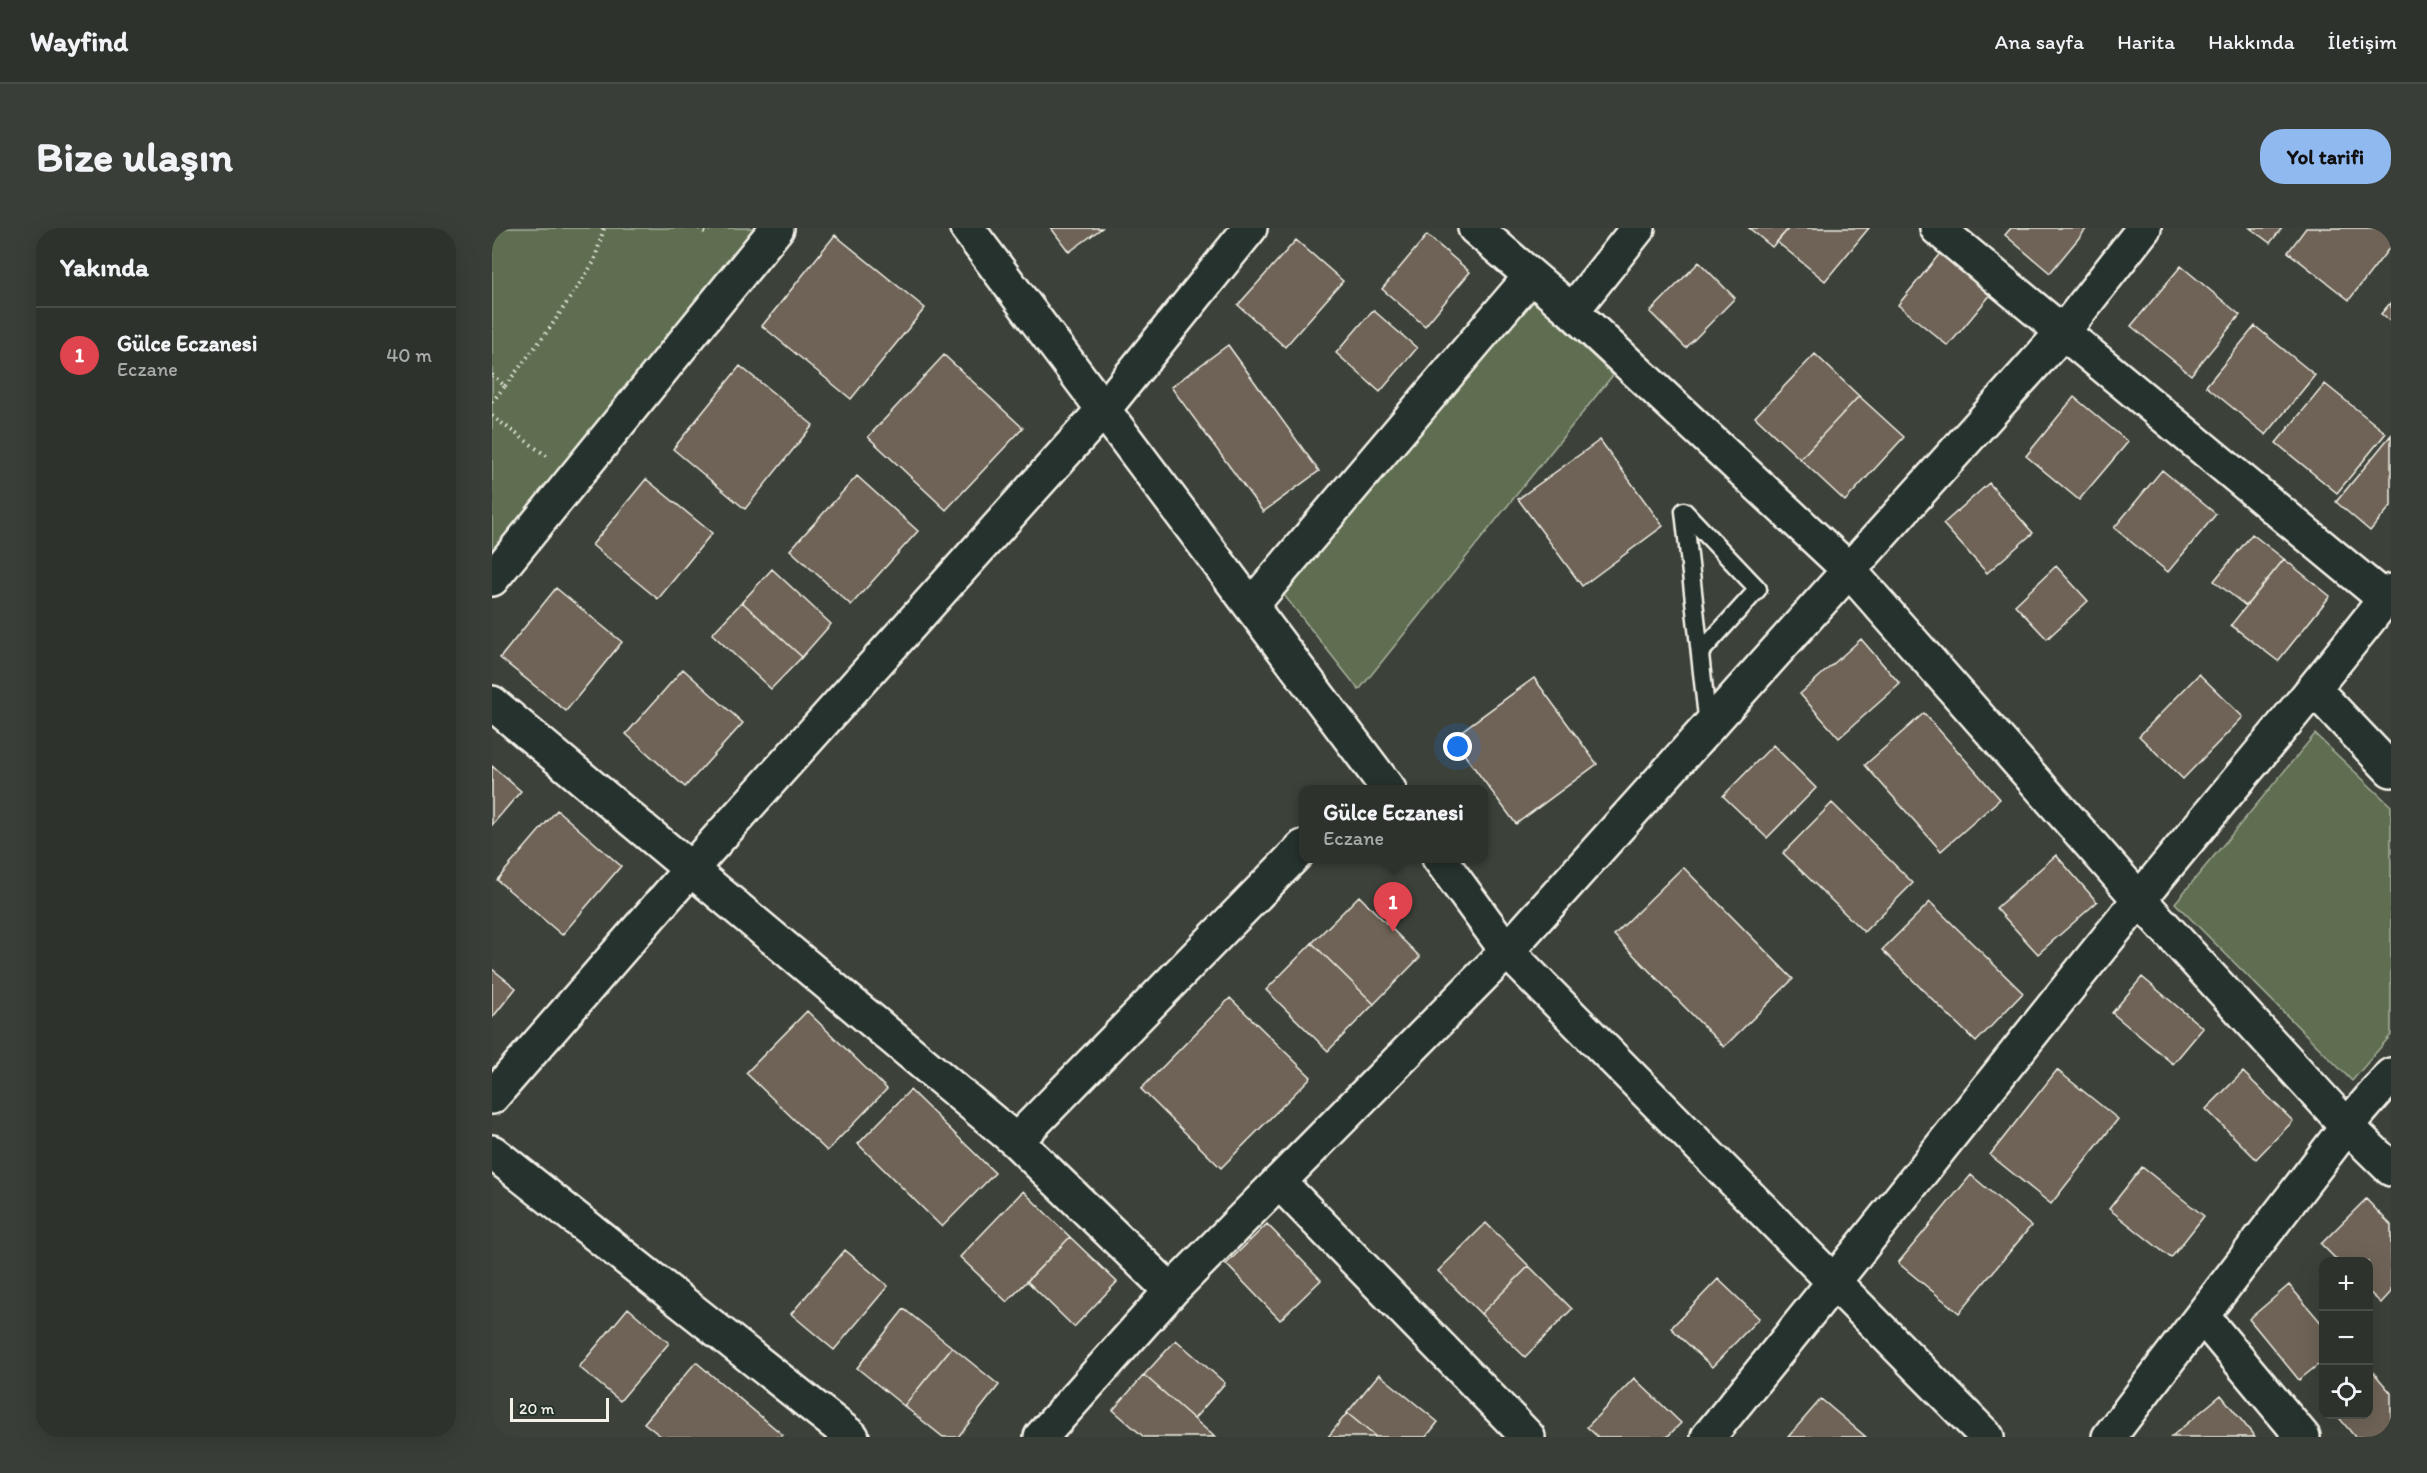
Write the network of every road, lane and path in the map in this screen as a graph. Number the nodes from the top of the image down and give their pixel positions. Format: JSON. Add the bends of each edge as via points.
{"nodes":[{"id":1,"x":604,"y":228,"type":"edge"},
{"id":2,"x":699,"y":228,"type":"edge"},
{"id":3,"x":710,"y":228,"type":"edge"},
{"id":4,"x":777,"y":228,"type":"edge"},
{"id":5,"x":967,"y":228,"type":"edge"},
{"id":6,"x":1250,"y":228,"type":"edge"},
{"id":7,"x":1475,"y":228,"type":"edge"},
{"id":8,"x":1638,"y":228,"type":"edge"},
{"id":9,"x":1937,"y":228,"type":"edge"},
{"id":10,"x":2144,"y":228,"type":"edge"},
{"id":11,"x":1531,"y":276,"type":"junction"},
{"id":12,"x":1572,"y":311,"type":"junction"},
{"id":13,"x":2062,"y":333,"type":"junction"},
{"id":14,"x":492,"y":375,"type":"edge"},
{"id":15,"x":505,"y":386,"type":"junction"},
{"id":16,"x":492,"y":402,"type":"edge"},
{"id":17,"x":1104,"y":409,"type":"junction"},
{"id":18,"x":492,"y":416,"type":"edge"},
{"id":19,"x":576,"y":476,"type":"junction"},
{"id":20,"x":1848,"y":569,"type":"junction"},
{"id":21,"x":492,"y":579,"type":"edge"},
{"id":22,"x":2388,"y":595,"type":"edge"},
{"id":23,"x":1251,"y":606,"type":"junction"},
{"id":24,"x":1700,"y":653,"type":"junction"},
{"id":25,"x":2315,"y":690,"type":"junction"},
{"id":26,"x":492,"y":704,"type":"edge"},
{"id":27,"x":1708,"y":726,"type":"junction"},
{"id":28,"x":2391,"y":770,"type":"edge"},
{"id":29,"x":1375,"y":784,"type":"edge"},
{"id":30,"x":1299,"y":851,"type":"edge"},
{"id":31,"x":1443,"y":863,"type":"edge"},
{"id":32,"x":690,"y":870,"type":"junction"},
{"id":33,"x":2139,"y":899,"type":"junction"},
{"id":34,"x":1507,"y":951,"type":"junction"},
{"id":35,"x":2391,"y":1075,"type":"edge"},
{"id":36,"x":492,"y":1097,"type":"edge"},
{"id":37,"x":2347,"y":1126,"type":"junction"},
{"id":38,"x":1016,"y":1141,"type":"junction"},
{"id":39,"x":492,"y":1152,"type":"edge"},
{"id":40,"x":2391,"y":1169,"type":"edge"},
{"id":41,"x":1279,"y":1182,"type":"junction"},
{"id":42,"x":1834,"y":1284,"type":"junction"},
{"id":43,"x":1171,"y":1291,"type":"junction"},
{"id":44,"x":2202,"y":1316,"type":"junction"},
{"id":45,"x":1495,"y":1426,"type":"edge"},
{"id":46,"x":852,"y":1437,"type":"edge"},
{"id":47,"x":1041,"y":1437,"type":"edge"},
{"id":48,"x":1528,"y":1437,"type":"edge"},
{"id":49,"x":1708,"y":1437,"type":"edge"},
{"id":50,"x":1987,"y":1437,"type":"edge"},
{"id":51,"x":2109,"y":1437,"type":"edge"},
{"id":52,"x":2303,"y":1437,"type":"edge"}],
"edges":[{"from":1,"to":15,"type":"path","via":[[594,262]]},
{"from":2,"to":3,"type":"path","via":[[705,233]]},
{"from":4,"to":19,"type":"street"},
{"from":5,"to":17,"type":"street"},
{"from":6,"to":17,"type":"street"},
{"from":7,"to":11,"type":"street"},
{"from":8,"to":12,"type":"street"},
{"from":9,"to":13,"type":"street"},
{"from":10,"to":13,"type":"street"},
{"from":11,"to":12,"type":"street"},
{"from":11,"to":23,"type":"street"},
{"from":12,"to":20,"type":"street"},
{"from":13,"to":20,"type":"street"},
{"from":13,"to":22,"type":"street"},
{"from":14,"to":15,"type":"path"},
{"from":15,"to":16,"type":"path"},
{"from":17,"to":23,"type":"street"},
{"from":17,"to":32,"type":"street"},
{"from":18,"to":19,"type":"path"},
{"from":19,"to":21,"type":"street"},
{"from":20,"to":27,"type":"street"},
{"from":20,"to":33,"type":"street"},
{"from":22,"to":25,"type":"street"},
{"from":23,"to":29,"type":"street"},
{"from":24,"to":24,"type":"lane","via":[[1697,629],[1684,511],[1758,589]]},
{"from":24,"to":27,"type":"lane"},
{"from":25,"to":28,"type":"street"},
{"from":25,"to":33,"type":"street"},
{"from":26,"to":32,"type":"street"},
{"from":27,"to":34,"type":"street"},
{"from":30,"to":38,"type":"street"},
{"from":31,"to":34,"type":"street"},
{"from":32,"to":36,"type":"street"},
{"from":32,"to":38,"type":"street"},
{"from":33,"to":37,"type":"street"},
{"from":33,"to":42,"type":"street"},
{"from":34,"to":41,"type":"street"},
{"from":34,"to":42,"type":"street"},
{"from":35,"to":37,"type":"street"},
{"from":37,"to":40,"type":"street"},
{"from":37,"to":44,"type":"street"},
{"from":38,"to":43,"type":"street"},
{"from":39,"to":46,"type":"street"},
{"from":41,"to":43,"type":"street"},
{"from":41,"to":45,"type":"street"},
{"from":42,"to":49,"type":"street"},
{"from":42,"to":50,"type":"street"},
{"from":43,"to":47,"type":"street"},
{"from":44,"to":51,"type":"street"},
{"from":44,"to":52,"type":"street"},
{"from":45,"to":48,"type":"street"}]}
